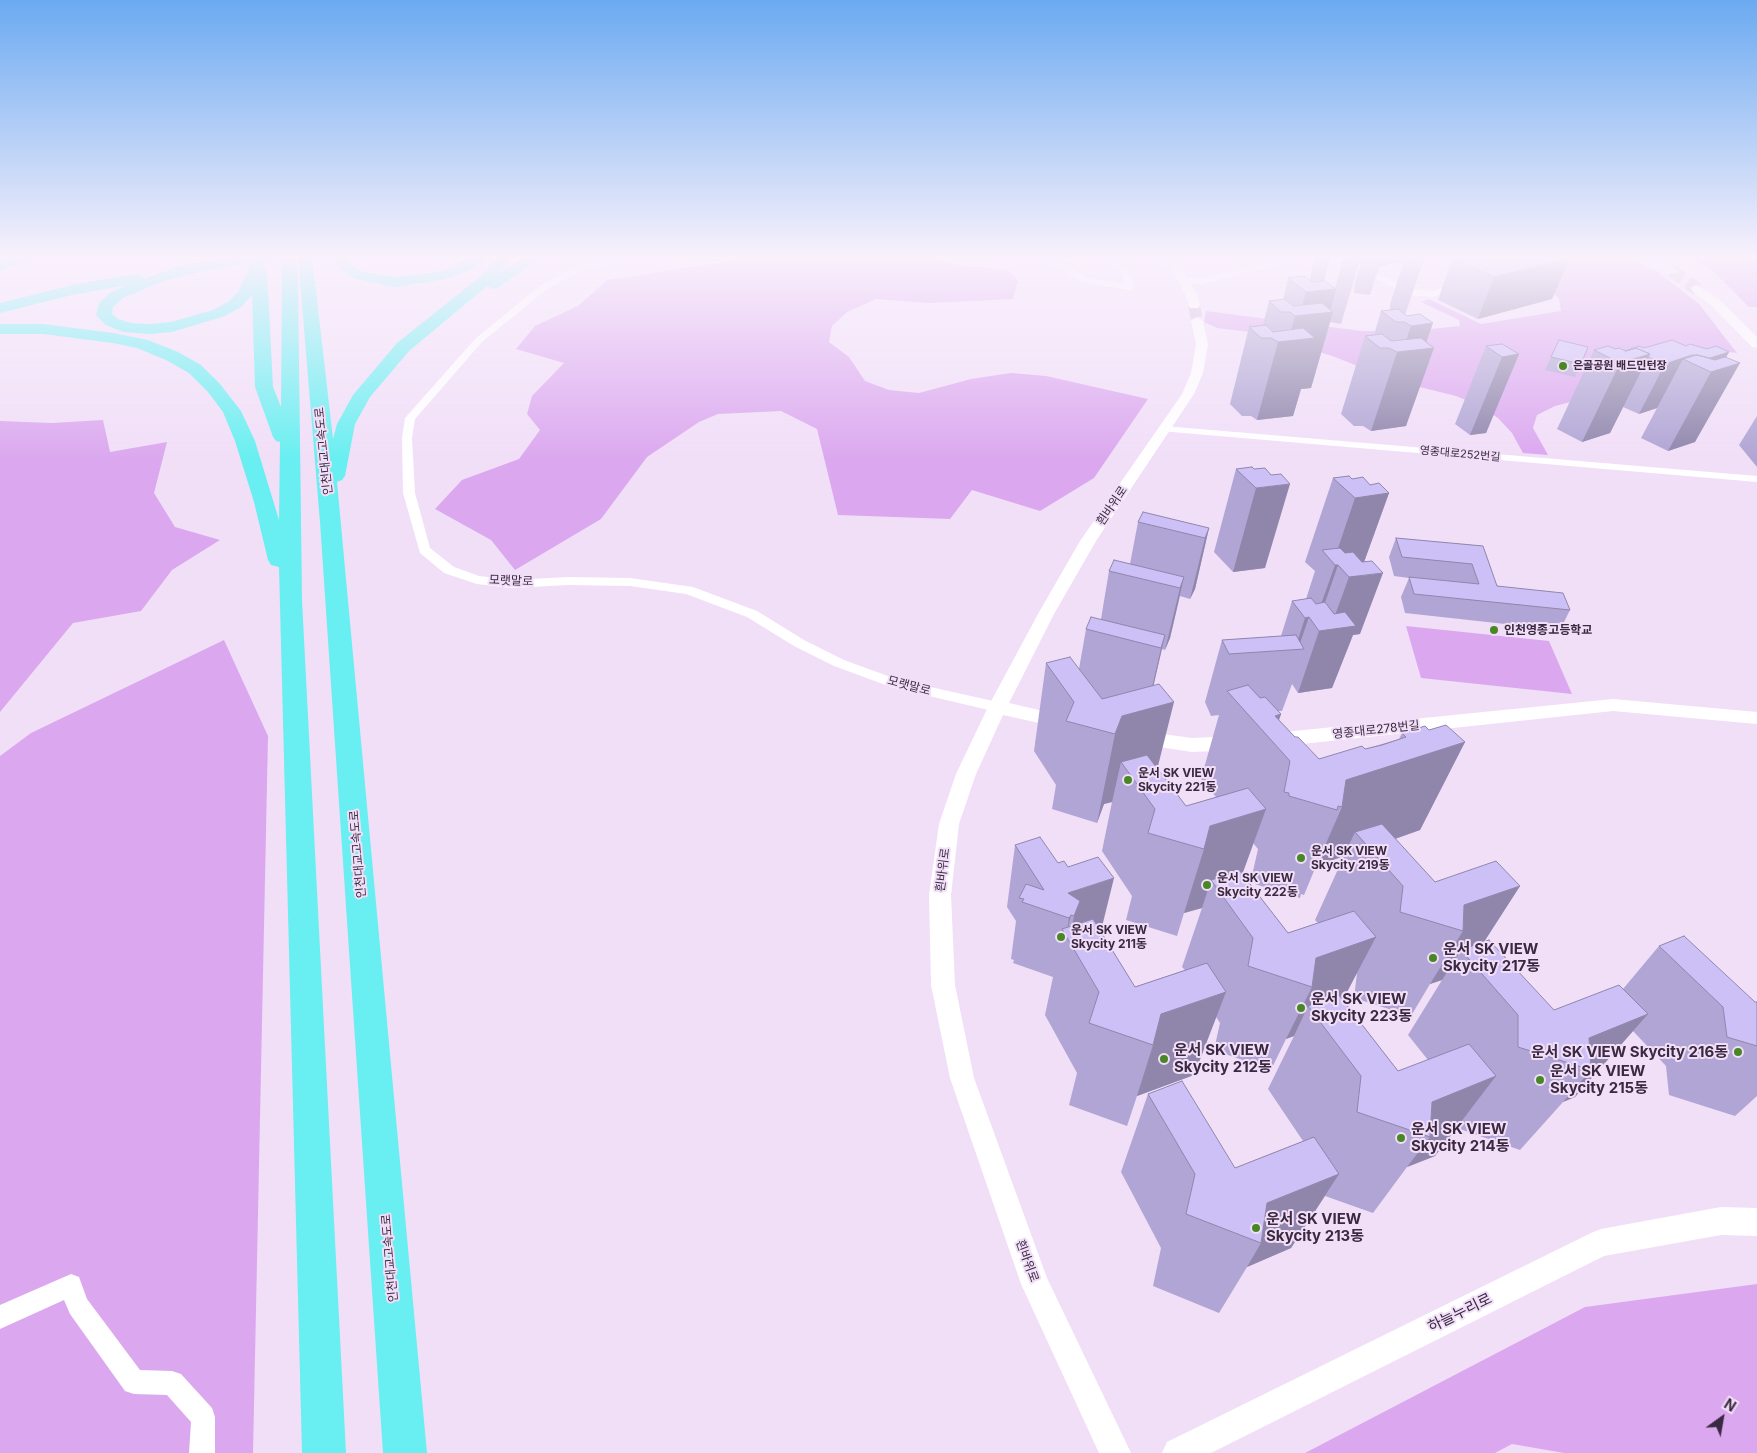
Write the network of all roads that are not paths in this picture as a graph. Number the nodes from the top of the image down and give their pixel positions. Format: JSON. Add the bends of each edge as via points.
{"nodes":[{"id":1,"x":117,"y":324,"type":"edge"},
{"id":2,"x":182,"y":324,"type":"edge"},
{"id":3,"x":262,"y":324,"type":"edge"},
{"id":4,"x":290,"y":324,"type":"edge"},
{"id":5,"x":312,"y":324,"type":"edge"},
{"id":6,"x":431,"y":324,"type":"edge"},
{"id":7,"x":438,"y":324,"type":"edge"},
{"id":8,"x":499,"y":324,"type":"edge"},
{"id":9,"x":1198,"y":324,"type":"tunnel mouth"},
{"id":10,"x":1737,"y":324,"type":"edge"},
{"id":11,"x":0,"y":329,"type":"edge"},
{"id":12,"x":1757,"y":344,"type":"edge"},
{"id":13,"x":380,"y":374,"type":"junction"},
{"id":14,"x":1164,"y":429,"type":"junction"},
{"id":15,"x":289,"y":452,"type":"junction"},
{"id":16,"x":1757,"y":478,"type":"edge"},
{"id":17,"x":331,"y":522,"type":"junction"},
{"id":18,"x":290,"y":600,"type":"junction"},
{"id":19,"x":997,"y":707,"type":"junction"},
{"id":20,"x":1757,"y":718,"type":"edge"},
{"id":21,"x":1082,"y":726,"type":"edge"},
{"id":22,"x":1121,"y":734,"type":"edge"},
{"id":23,"x":1757,"y":1222,"type":"edge"},
{"id":24,"x":0,"y":1317,"type":"edge"},
{"id":25,"x":202,"y":1453,"type":"edge"},
{"id":26,"x":324,"y":1453,"type":"edge"},
{"id":27,"x":406,"y":1453,"type":"edge"},
{"id":28,"x":1115,"y":1453,"type":"edge"},
{"id":29,"x":1178,"y":1453,"type":"edge"}],
"edges":[{"from":1,"to":2,"type":"highway","via":[[150,329]]},
{"from":3,"to":15,"type":"highway","via":[[264,387]]},
{"from":4,"to":15,"type":"highway"},
{"from":5,"to":17,"type":"highway","name":"인천대교고속도로"},
{"from":6,"to":13,"type":"highway","via":[[403,347]]},
{"from":7,"to":13,"type":"highway"},
{"from":8,"to":19,"type":"street","name":"모랫말로","via":[[479,340],[410,418],[407,438],[409,493],[424,550],[449,570],[477,580],[512,584],[630,582],[688,590],[752,614],[839,663],[896,684]]},
{"from":9,"to":14,"type":"street","name":"흰바위로","via":[[1202,344],[1196,372],[1188,394]]},
{"from":10,"to":12,"type":"main road"},
{"from":11,"to":18,"type":"highway","via":[[43,329],[142,344],[195,370],[232,411],[245,441]]},
{"from":13,"to":17,"type":"highway","via":[[362,395],[346,424],[337,460]]},
{"from":14,"to":16,"type":"street","name":"영종대로252번길"},
{"from":14,"to":19,"type":"street","name":"흰바위로","via":[[1088,541]]},
{"from":15,"to":18,"type":"highway"},
{"from":17,"to":27,"type":"highway","name":"인천대교고속도로"},
{"from":18,"to":26,"type":"highway"},
{"from":19,"to":21,"type":"street"},
{"from":19,"to":28,"type":"street","name":"흰바위로","via":[[966,774],[949,824],[940,895],[943,985],[962,1078],[1035,1284]]},
{"from":20,"to":22,"type":"street","name":"영종대로278번길","via":[[1613,705],[1192,745]]},
{"from":23,"to":29,"type":"street","name":"하늘누리로","via":[[1721,1222],[1602,1243]]},
{"from":24,"to":25,"type":"street","via":[[72,1285],[78,1306],[134,1382],[172,1382],[203,1417]]}]}
